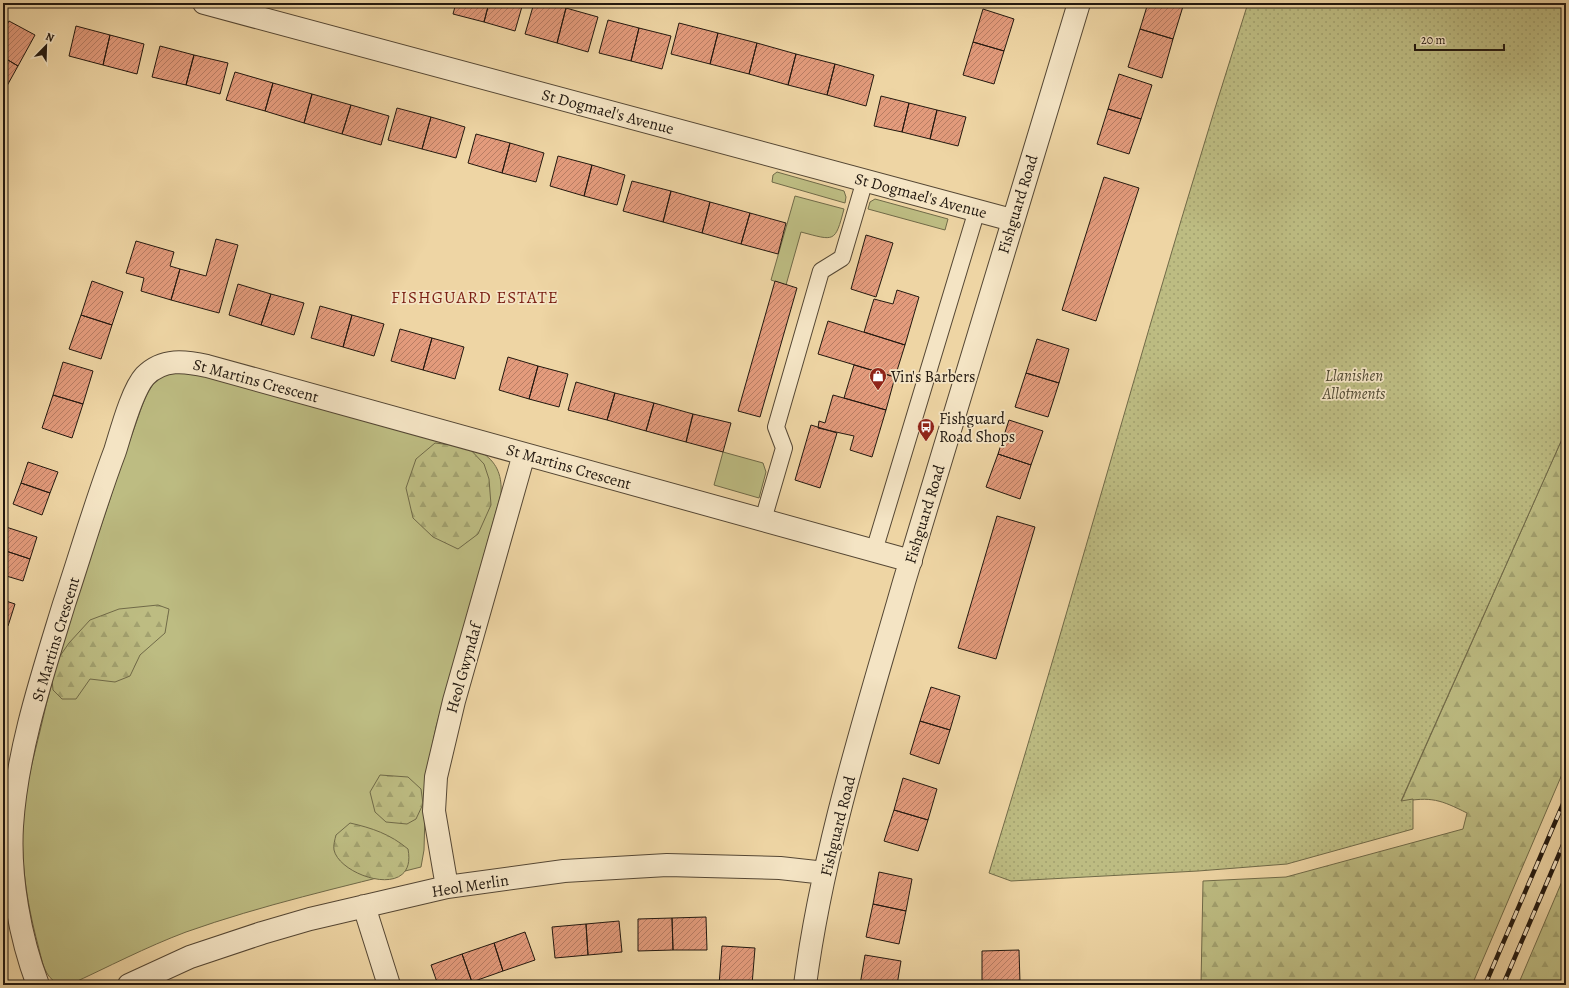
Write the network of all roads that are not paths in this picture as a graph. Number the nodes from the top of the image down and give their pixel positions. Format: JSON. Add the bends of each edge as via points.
{"nodes":[{"id":1,"x":204,"y":3,"type":"edge"},
{"id":2,"x":1079,"y":3,"type":"edge"},
{"id":3,"x":865,"y":180,"type":"junction"},
{"id":4,"x":977,"y":210,"type":"junction"},
{"id":5,"x":1012,"y":220,"type":"junction"},
{"id":6,"x":524,"y":454,"type":"junction"},
{"id":7,"x":763,"y":520,"type":"junction"},
{"id":8,"x":874,"y":551,"type":"junction"},
{"id":9,"x":910,"y":561,"type":"junction"},
{"id":10,"x":825,"y":873,"type":"junction"},
{"id":11,"x":447,"y":887,"type":"junction"},
{"id":12,"x":364,"y":906,"type":"junction"},
{"id":13,"x":38,"y":985,"type":"edge"},
{"id":14,"x":128,"y":985,"type":"edge"},
{"id":15,"x":389,"y":985,"type":"edge"},
{"id":16,"x":805,"y":985,"type":"edge"}],
"edges":[{"from":1,"to":3,"type":"street","name":"St Dogmael's Avenue"},
{"from":2,"to":5,"type":"street","name":"Fishguard Road"},
{"from":3,"to":4,"type":"street","name":"St Dogmael's Avenue"},
{"from":3,"to":7,"type":"lane","via":[[842,258],[821,271],[776,428],[784,448]]},
{"from":4,"to":5,"type":"street","name":"St Dogmael's Avenue"},
{"from":4,"to":8,"type":"lane"},
{"from":5,"to":9,"type":"street","name":"Fishguard Road"},
{"from":6,"to":7,"type":"street","name":"St Martins Crescent"},
{"from":6,"to":11,"type":"street","name":"Heol Gwyndaf","via":[[446,730],[436,777],[436,831]]},
{"from":6,"to":13,"type":"street","name":"St Martins Crescent","via":[[188,361],[172,361],[156,367],[144,377],[136,391],[110,464],[53,640],[18,779],[12,827],[12,860],[24,939]]},
{"from":7,"to":8,"type":"street","name":"St Martins Crescent"},
{"from":8,"to":9,"type":"street","name":"St Martins Crescent"},
{"from":9,"to":10,"type":"street","name":"Fishguard Road","via":[[842,800]]},
{"from":10,"to":11,"type":"street","name":"Heol Merlin","via":[[780,868],[667,865],[564,872]]},
{"from":10,"to":16,"type":"street","name":"Fishguard Road"},
{"from":11,"to":12,"type":"street","name":"Heol Merlin"},
{"from":12,"to":14,"type":"street","name":"Heol Merlin","via":[[310,919],[222,946],[190,957]]},
{"from":12,"to":15,"type":"street"}]}
